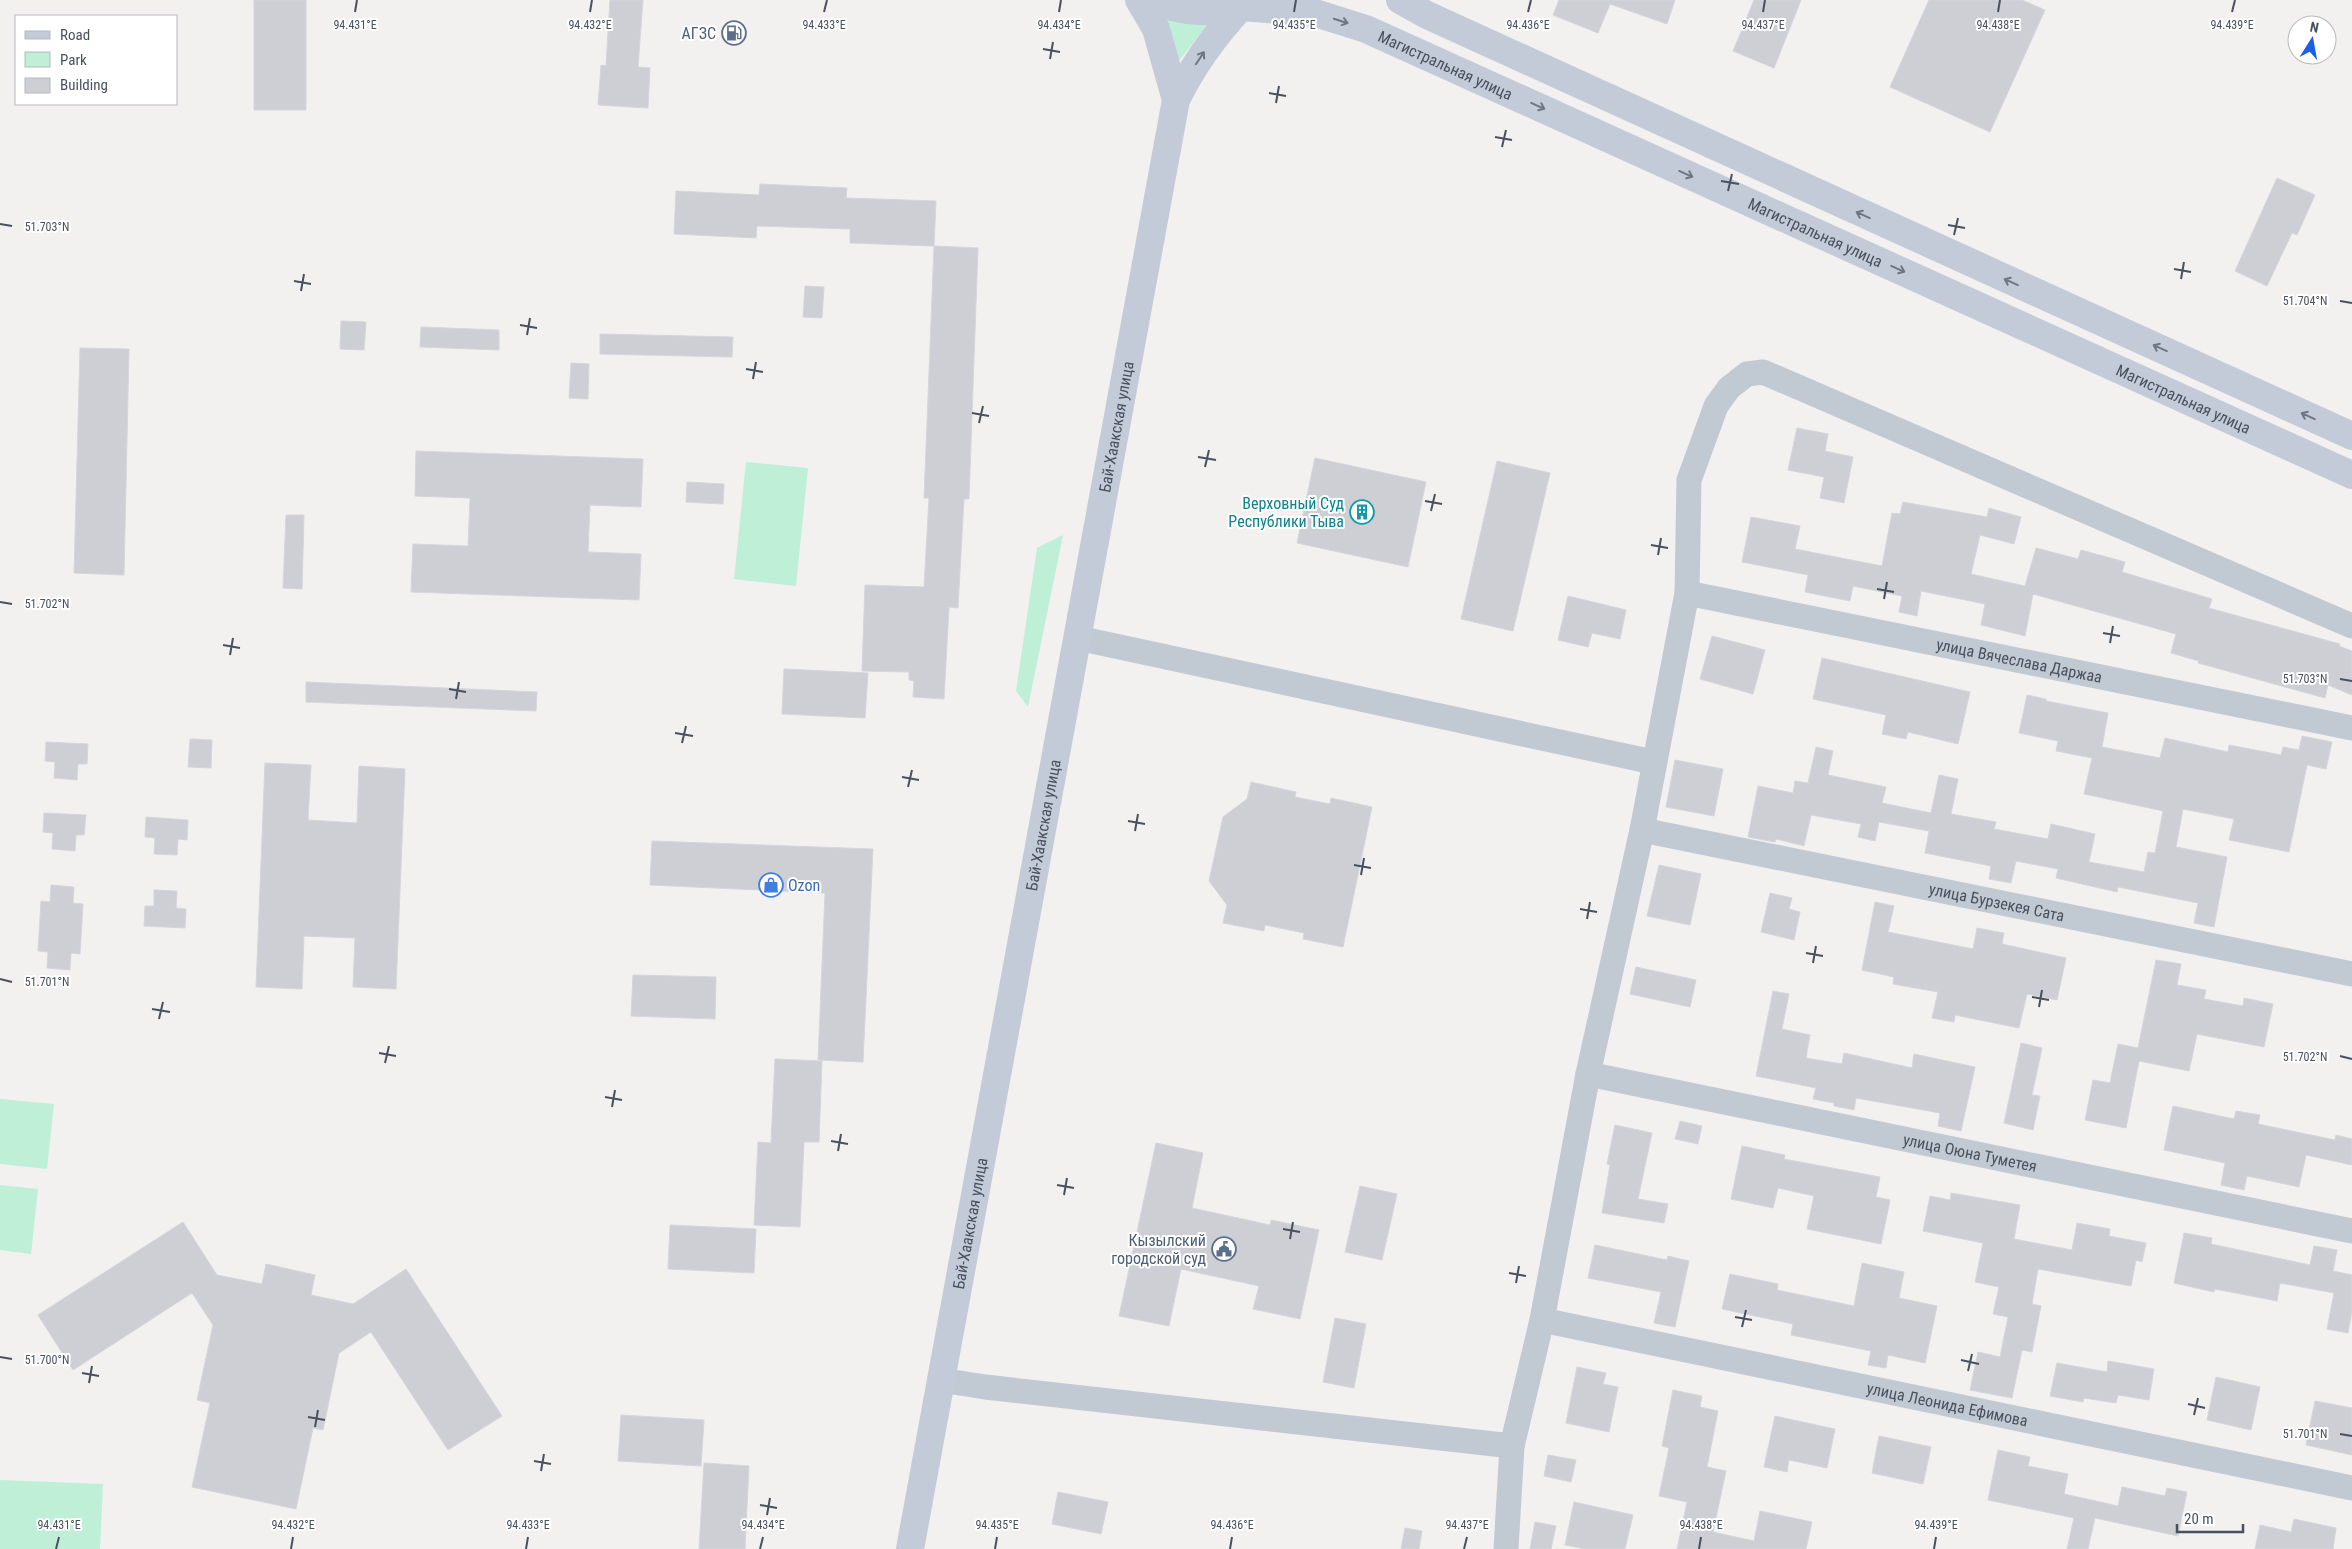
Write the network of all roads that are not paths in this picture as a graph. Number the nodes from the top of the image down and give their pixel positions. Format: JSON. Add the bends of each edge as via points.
{"nodes":[{"id":1,"x":1139,"y":0,"type":"edge"},
{"id":2,"x":1153,"y":0,"type":"edge"},
{"id":3,"x":1400,"y":0,"type":"edge"},
{"id":4,"x":1249,"y":3,"type":"edge"},
{"id":5,"x":1176,"y":100,"type":"junction"},
{"id":6,"x":2352,"y":436,"type":"edge"},
{"id":7,"x":2352,"y":475,"type":"edge"},
{"id":8,"x":1686,"y":593,"type":"junction"},
{"id":9,"x":2352,"y":626,"type":"edge"},
{"id":10,"x":1078,"y":638,"type":"junction"},
{"id":11,"x":2352,"y":728,"type":"edge"},
{"id":12,"x":1653,"y":762,"type":"junction"},
{"id":13,"x":1642,"y":830,"type":"junction"},
{"id":14,"x":2352,"y":974,"type":"edge"},
{"id":15,"x":1588,"y":1074,"type":"junction"},
{"id":16,"x":2352,"y":1231,"type":"edge"},
{"id":17,"x":1542,"y":1320,"type":"junction"},
{"id":18,"x":942,"y":1380,"type":"junction"},
{"id":19,"x":1512,"y":1446,"type":"junction"},
{"id":20,"x":2352,"y":1488,"type":"edge"},
{"id":21,"x":910,"y":1549,"type":"edge"},
{"id":22,"x":1506,"y":1549,"type":"edge"}],
"edges":[{"from":1,"to":5,"type":"main road","name":"Бай-Хаакская улица","via":[[1156,29]]},
{"from":2,"to":4,"type":"main road","name":"Магистральная улица","via":[[1188,11],[1215,11]]},
{"from":6,"to":3,"type":"main road","one_way":true,"via":[[1644,115]]},
{"from":5,"to":4,"type":"main road","name":"Бай-Хаакская улица","one_way":true,"via":[[1208,45]]},
{"from":4,"to":7,"type":"main road","name":"Магистральная улица","one_way":true,"via":[[1315,13],[1366,29]]},
{"from":5,"to":10,"type":"main road","name":"Бай-Хаакская улица"},
{"from":8,"to":9,"type":"street","via":[[1689,480],[1716,406],[1729,388],[1747,374],[1763,372]]},
{"from":8,"to":11,"type":"street","name":"улица Вячеслава Даржаа"},
{"from":8,"to":12,"type":"street"},
{"from":10,"to":12,"type":"street"},
{"from":10,"to":18,"type":"main road","name":"Бай-Хаакская улица"},
{"from":12,"to":13,"type":"street"},
{"from":13,"to":14,"type":"street","name":"улица Бурзекея Сата"},
{"from":13,"to":15,"type":"street"},
{"from":15,"to":16,"type":"street","name":"улица Оюна Туметея"},
{"from":15,"to":17,"type":"street"},
{"from":17,"to":19,"type":"street"},
{"from":17,"to":20,"type":"street","name":"улица Леонида Ефимова"},
{"from":18,"to":19,"type":"street"},
{"from":18,"to":21,"type":"main road","name":"Бай-Хаакская улица"},
{"from":19,"to":22,"type":"street"}]}
